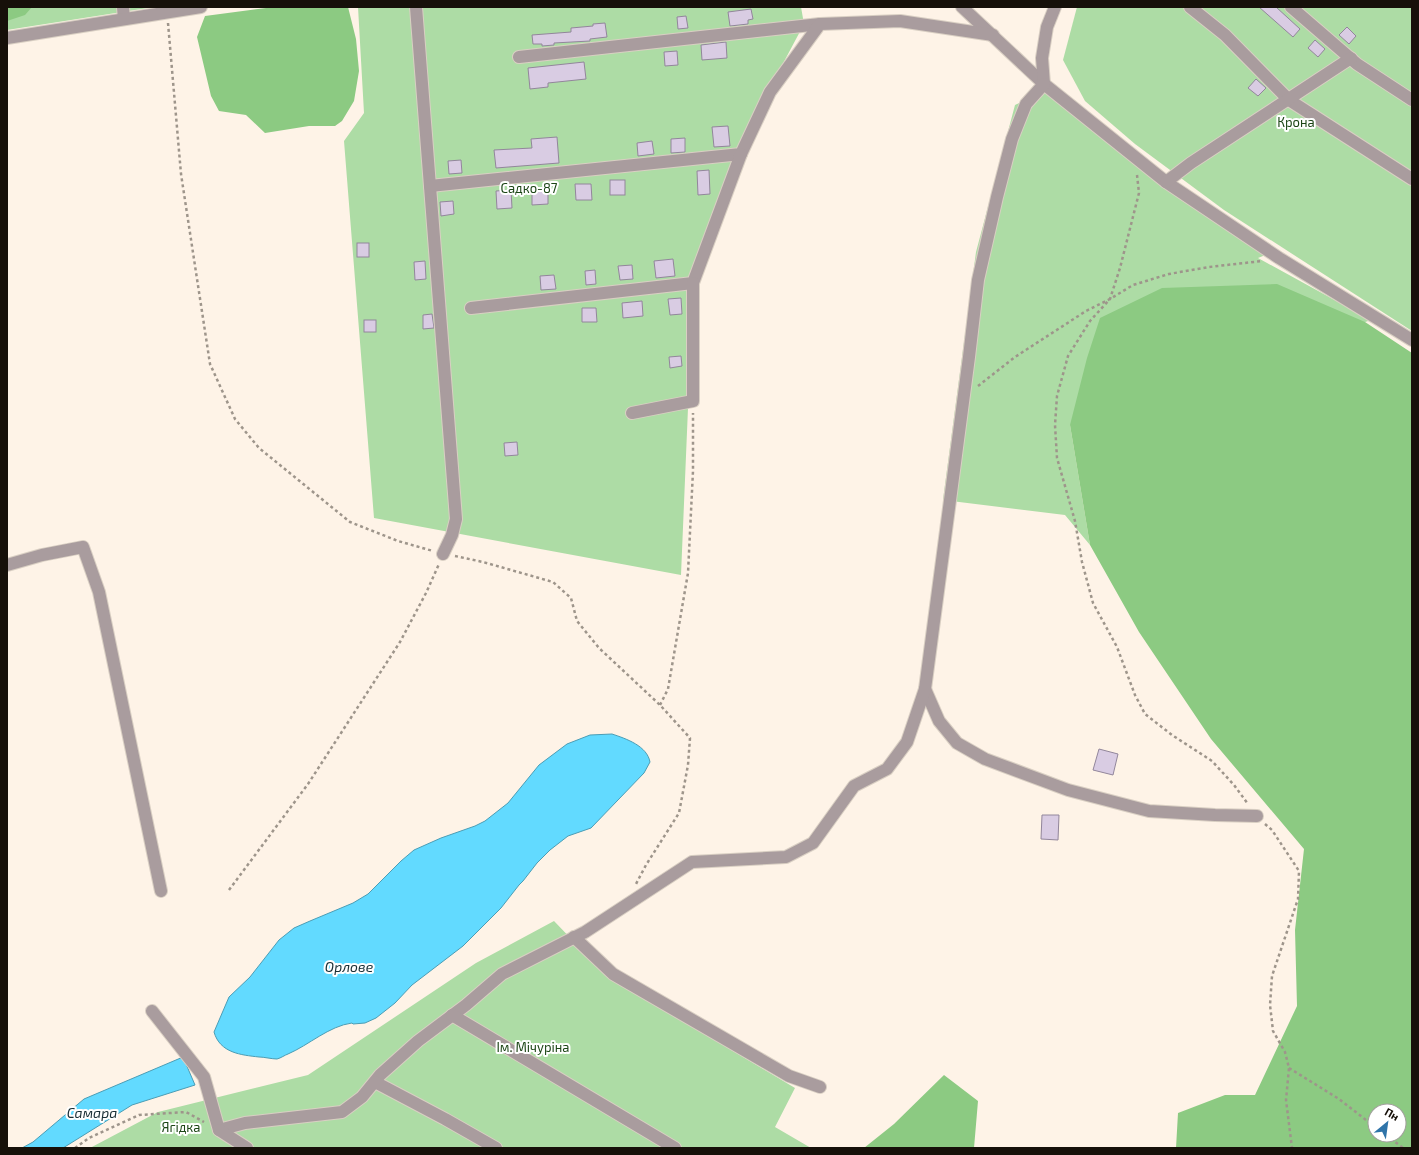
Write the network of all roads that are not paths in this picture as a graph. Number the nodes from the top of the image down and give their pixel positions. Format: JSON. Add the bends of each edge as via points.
{"nodes":[{"id":1,"x":122,"y":7,"type":"edge"},
{"id":2,"x":201,"y":7,"type":"edge"},
{"id":3,"x":416,"y":7,"type":"edge"},
{"id":4,"x":962,"y":7,"type":"edge"},
{"id":5,"x":1055,"y":7,"type":"edge"},
{"id":6,"x":1190,"y":7,"type":"edge"},
{"id":7,"x":1291,"y":7,"type":"edge"},
{"id":8,"x":124,"y":20,"type":"junction"},
{"id":9,"x":820,"y":24,"type":"junction"},
{"id":10,"x":993,"y":35,"type":"junction"},
{"id":11,"x":7,"y":38,"type":"edge"},
{"id":12,"x":519,"y":57,"type":"dead end"},
{"id":13,"x":1350,"y":58,"type":"junction"},
{"id":14,"x":1044,"y":84,"type":"junction"},
{"id":15,"x":1288,"y":100,"type":"junction"},
{"id":16,"x":1412,"y":100,"type":"edge"},
{"id":17,"x":741,"y":154,"type":"junction"},
{"id":18,"x":1412,"y":179,"type":"edge"},
{"id":19,"x":1166,"y":182,"type":"junction"},
{"id":20,"x":430,"y":186,"type":"junction"},
{"id":21,"x":693,"y":283,"type":"junction"},
{"id":22,"x":471,"y":308,"type":"dead end"},
{"id":23,"x":1412,"y":340,"type":"edge"},
{"id":24,"x":632,"y":413,"type":"dead end"},
{"id":25,"x":443,"y":554,"type":"road end"},
{"id":26,"x":7,"y":565,"type":"edge"},
{"id":27,"x":925,"y":688,"type":"junction"},
{"id":28,"x":1257,"y":816,"type":"road end"},
{"id":29,"x":161,"y":891,"type":"dead end"},
{"id":30,"x":574,"y":938,"type":"junction"},
{"id":31,"x":152,"y":1011,"type":"dead end"},
{"id":32,"x":452,"y":1015,"type":"junction"},
{"id":33,"x":375,"y":1082,"type":"junction"},
{"id":34,"x":820,"y":1087,"type":"dead end"},
{"id":35,"x":219,"y":1130,"type":"junction"},
{"id":36,"x":247,"y":1148,"type":"edge"},
{"id":37,"x":496,"y":1148,"type":"edge"},
{"id":38,"x":675,"y":1148,"type":"edge"}],
"edges":[{"from":1,"to":8,"type":"street"},
{"from":2,"to":8,"type":"street"},
{"from":3,"to":20,"type":"street"},
{"from":4,"to":10,"type":"street"},
{"from":5,"to":14,"type":"street","via":[[1047,27],[1042,58]]},
{"from":6,"to":15,"type":"street","via":[[1225,35]]},
{"from":7,"to":13,"type":"street"},
{"from":8,"to":11,"type":"street"},
{"from":9,"to":10,"type":"street","via":[[900,21]]},
{"from":9,"to":12,"type":"street"},
{"from":9,"to":17,"type":"street","via":[[770,92]]},
{"from":10,"to":14,"type":"street"},
{"from":13,"to":15,"type":"street"},
{"from":13,"to":16,"type":"street"},
{"from":14,"to":19,"type":"street"},
{"from":14,"to":27,"type":"street","via":[[1026,104],[1012,139],[978,280]]},
{"from":15,"to":18,"type":"street"},
{"from":15,"to":19,"type":"street"},
{"from":17,"to":20,"type":"street"},
{"from":17,"to":21,"type":"street"},
{"from":19,"to":23,"type":"street","via":[[1279,258]]},
{"from":20,"to":25,"type":"street","via":[[456,519]]},
{"from":21,"to":22,"type":"street"},
{"from":21,"to":24,"type":"street","via":[[693,401]]},
{"from":26,"to":29,"type":"street","via":[[83,547],[99,592]]},
{"from":27,"to":28,"type":"street","via":[[939,721],[957,743],[985,759],[1068,790],[1149,811]]},
{"from":27,"to":30,"type":"street","via":[[907,742],[887,769],[854,786],[813,843],[786,857],[692,862]]},
{"from":30,"to":32,"type":"street","via":[[502,974]]},
{"from":30,"to":34,"type":"street","via":[[612,974],[789,1076]]},
{"from":31,"to":35,"type":"street","via":[[204,1077]]},
{"from":32,"to":33,"type":"street","via":[[418,1041]]},
{"from":32,"to":38,"type":"street"},
{"from":33,"to":35,"type":"street","via":[[362,1097],[342,1112],[245,1123]]},
{"from":33,"to":37,"type":"street"},
{"from":35,"to":36,"type":"street"}]}
